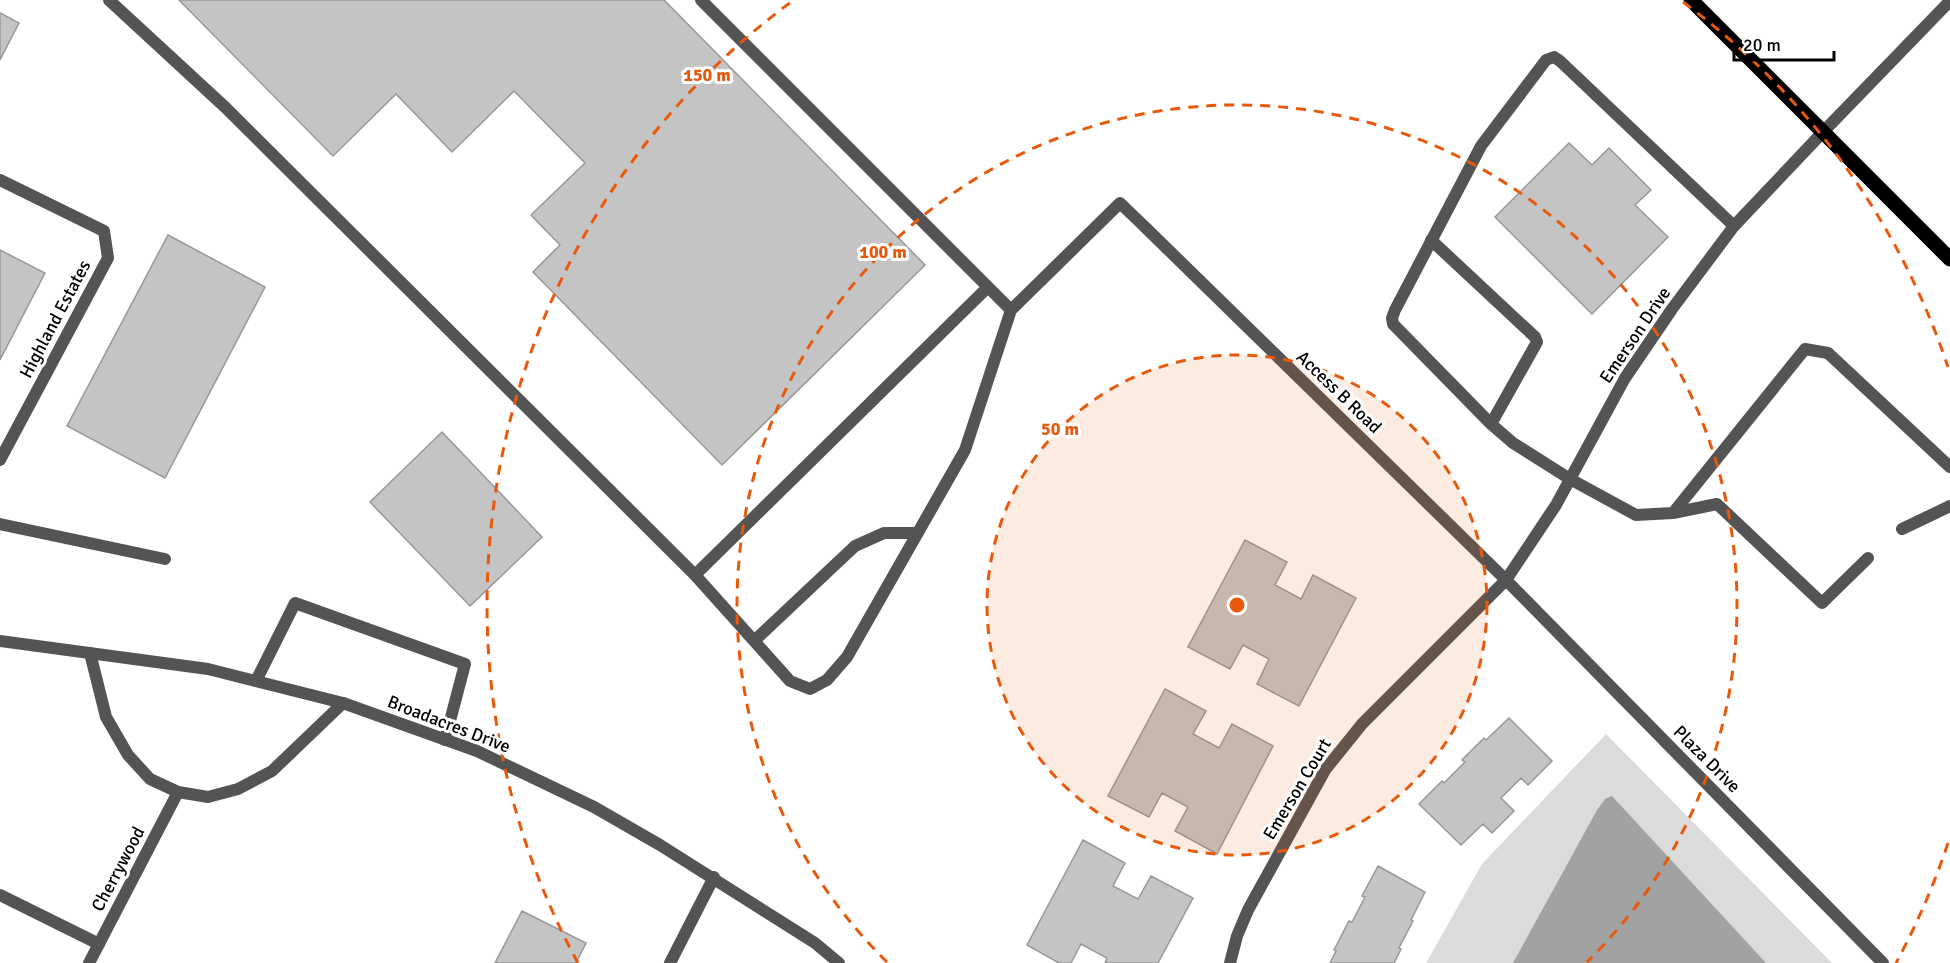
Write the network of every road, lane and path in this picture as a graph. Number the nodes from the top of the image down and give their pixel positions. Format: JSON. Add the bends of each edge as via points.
{"nodes":[{"id":1,"x":109,"y":0,"type":"edge"},
{"id":2,"x":701,"y":0,"type":"edge"},
{"id":3,"x":1690,"y":0,"type":"edge"},
{"id":4,"x":1950,"y":1,"type":"edge"},
{"id":5,"x":1823,"y":132,"type":"junction"},
{"id":6,"x":0,"y":180,"type":"edge"},
{"id":7,"x":1734,"y":226,"type":"junction"},
{"id":8,"x":1431,"y":240,"type":"junction"},
{"id":9,"x":1950,"y":259,"type":"edge"},
{"id":10,"x":988,"y":287,"type":"junction"},
{"id":11,"x":1011,"y":310,"type":"junction"},
{"id":12,"x":1491,"y":423,"type":"junction"},
{"id":13,"x":0,"y":460,"type":"edge"},
{"id":14,"x":1950,"y":467,"type":"edge"},
{"id":15,"x":1570,"y":479,"type":"junction"},
{"id":16,"x":1950,"y":506,"type":"edge"},
{"id":17,"x":1673,"y":513,"type":"junction"},
{"id":18,"x":0,"y":524,"type":"edge"},
{"id":19,"x":1902,"y":529,"type":"dead end"},
{"id":20,"x":918,"y":533,"type":"junction"},
{"id":21,"x":1868,"y":558,"type":"dead end"},
{"id":22,"x":165,"y":559,"type":"dead end"},
{"id":23,"x":695,"y":575,"type":"junction"},
{"id":24,"x":1506,"y":580,"type":"junction"},
{"id":25,"x":0,"y":641,"type":"edge"},
{"id":26,"x":754,"y":641,"type":"junction"},
{"id":27,"x":90,"y":653,"type":"junction"},
{"id":28,"x":256,"y":681,"type":"junction"},
{"id":29,"x":342,"y":703,"type":"junction"},
{"id":30,"x":445,"y":740,"type":"junction"},
{"id":31,"x":178,"y":792,"type":"junction"},
{"id":32,"x":714,"y":877,"type":"junction"},
{"id":33,"x":0,"y":895,"type":"edge"},
{"id":34,"x":99,"y":945,"type":"junction"},
{"id":35,"x":89,"y":963,"type":"edge"},
{"id":36,"x":670,"y":963,"type":"edge"},
{"id":37,"x":839,"y":963,"type":"edge"},
{"id":38,"x":1230,"y":963,"type":"edge"},
{"id":39,"x":1883,"y":963,"type":"edge"}],
"edges":[{"from":1,"to":23,"type":"street","via":[[226,108]]},
{"from":2,"to":10,"type":"street"},
{"from":3,"to":5,"type":"main road"},
{"from":4,"to":5,"type":"street","name":"Emerson Drive"},
{"from":5,"to":7,"type":"street","name":"Emerson Drive"},
{"from":5,"to":9,"type":"main road"},
{"from":6,"to":13,"type":"street","name":"Highland Estates","via":[[104,231],[108,258]]},
{"from":7,"to":8,"type":"street","via":[[1554,57],[1546,60],[1481,146]]},
{"from":7,"to":15,"type":"street","name":"Emerson Drive","via":[[1625,378]]},
{"from":8,"to":12,"type":"street","via":[[1392,318]]},
{"from":8,"to":12,"type":"street","via":[[1537,342]]},
{"from":10,"to":11,"type":"street"},
{"from":10,"to":23,"type":"street"},
{"from":11,"to":20,"type":"street","via":[[965,450]]},
{"from":11,"to":24,"type":"street","name":"Access B Road","via":[[1120,203]]},
{"from":12,"to":15,"type":"street","via":[[1513,443]]},
{"from":14,"to":17,"type":"street","via":[[1828,353],[1805,349]]},
{"from":15,"to":17,"type":"street","via":[[1636,515]]},
{"from":15,"to":24,"type":"street","name":"Emerson Drive"},
{"from":16,"to":19,"type":"street"},
{"from":17,"to":21,"type":"street","via":[[1717,504],[1822,603]]},
{"from":18,"to":22,"type":"street"},
{"from":20,"to":26,"type":"street","via":[[885,533],[855,546]]},
{"from":20,"to":26,"type":"street","via":[[847,657],[827,680],[810,689],[790,681]]},
{"from":23,"to":26,"type":"street"},
{"from":24,"to":38,"type":"street","name":"Emerson Court","via":[[1362,724],[1334,758],[1248,910]]},
{"from":24,"to":39,"type":"street","name":"Plaza Drive"},
{"from":25,"to":27,"type":"street","name":"Broadacres Drive"},
{"from":27,"to":28,"type":"street","name":"Broadacres Drive","via":[[208,669]]},
{"from":27,"to":31,"type":"street","via":[[106,717],[128,755],[150,779]]},
{"from":28,"to":29,"type":"street","name":"Broadacres Drive"},
{"from":28,"to":30,"type":"street","via":[[295,603],[465,664]]},
{"from":29,"to":30,"type":"street","name":"Broadacres Drive"},
{"from":29,"to":31,"type":"street","via":[[272,771],[238,789],[208,797]]},
{"from":30,"to":32,"type":"street","name":"Broadacres Drive","via":[[477,751],[594,807]]},
{"from":31,"to":34,"type":"street","name":"Cherrywood"},
{"from":32,"to":36,"type":"street"},
{"from":32,"to":37,"type":"street","name":"Broadacres Drive"},
{"from":33,"to":34,"type":"street"},
{"from":34,"to":35,"type":"street","name":"Cherrywood"}]}
